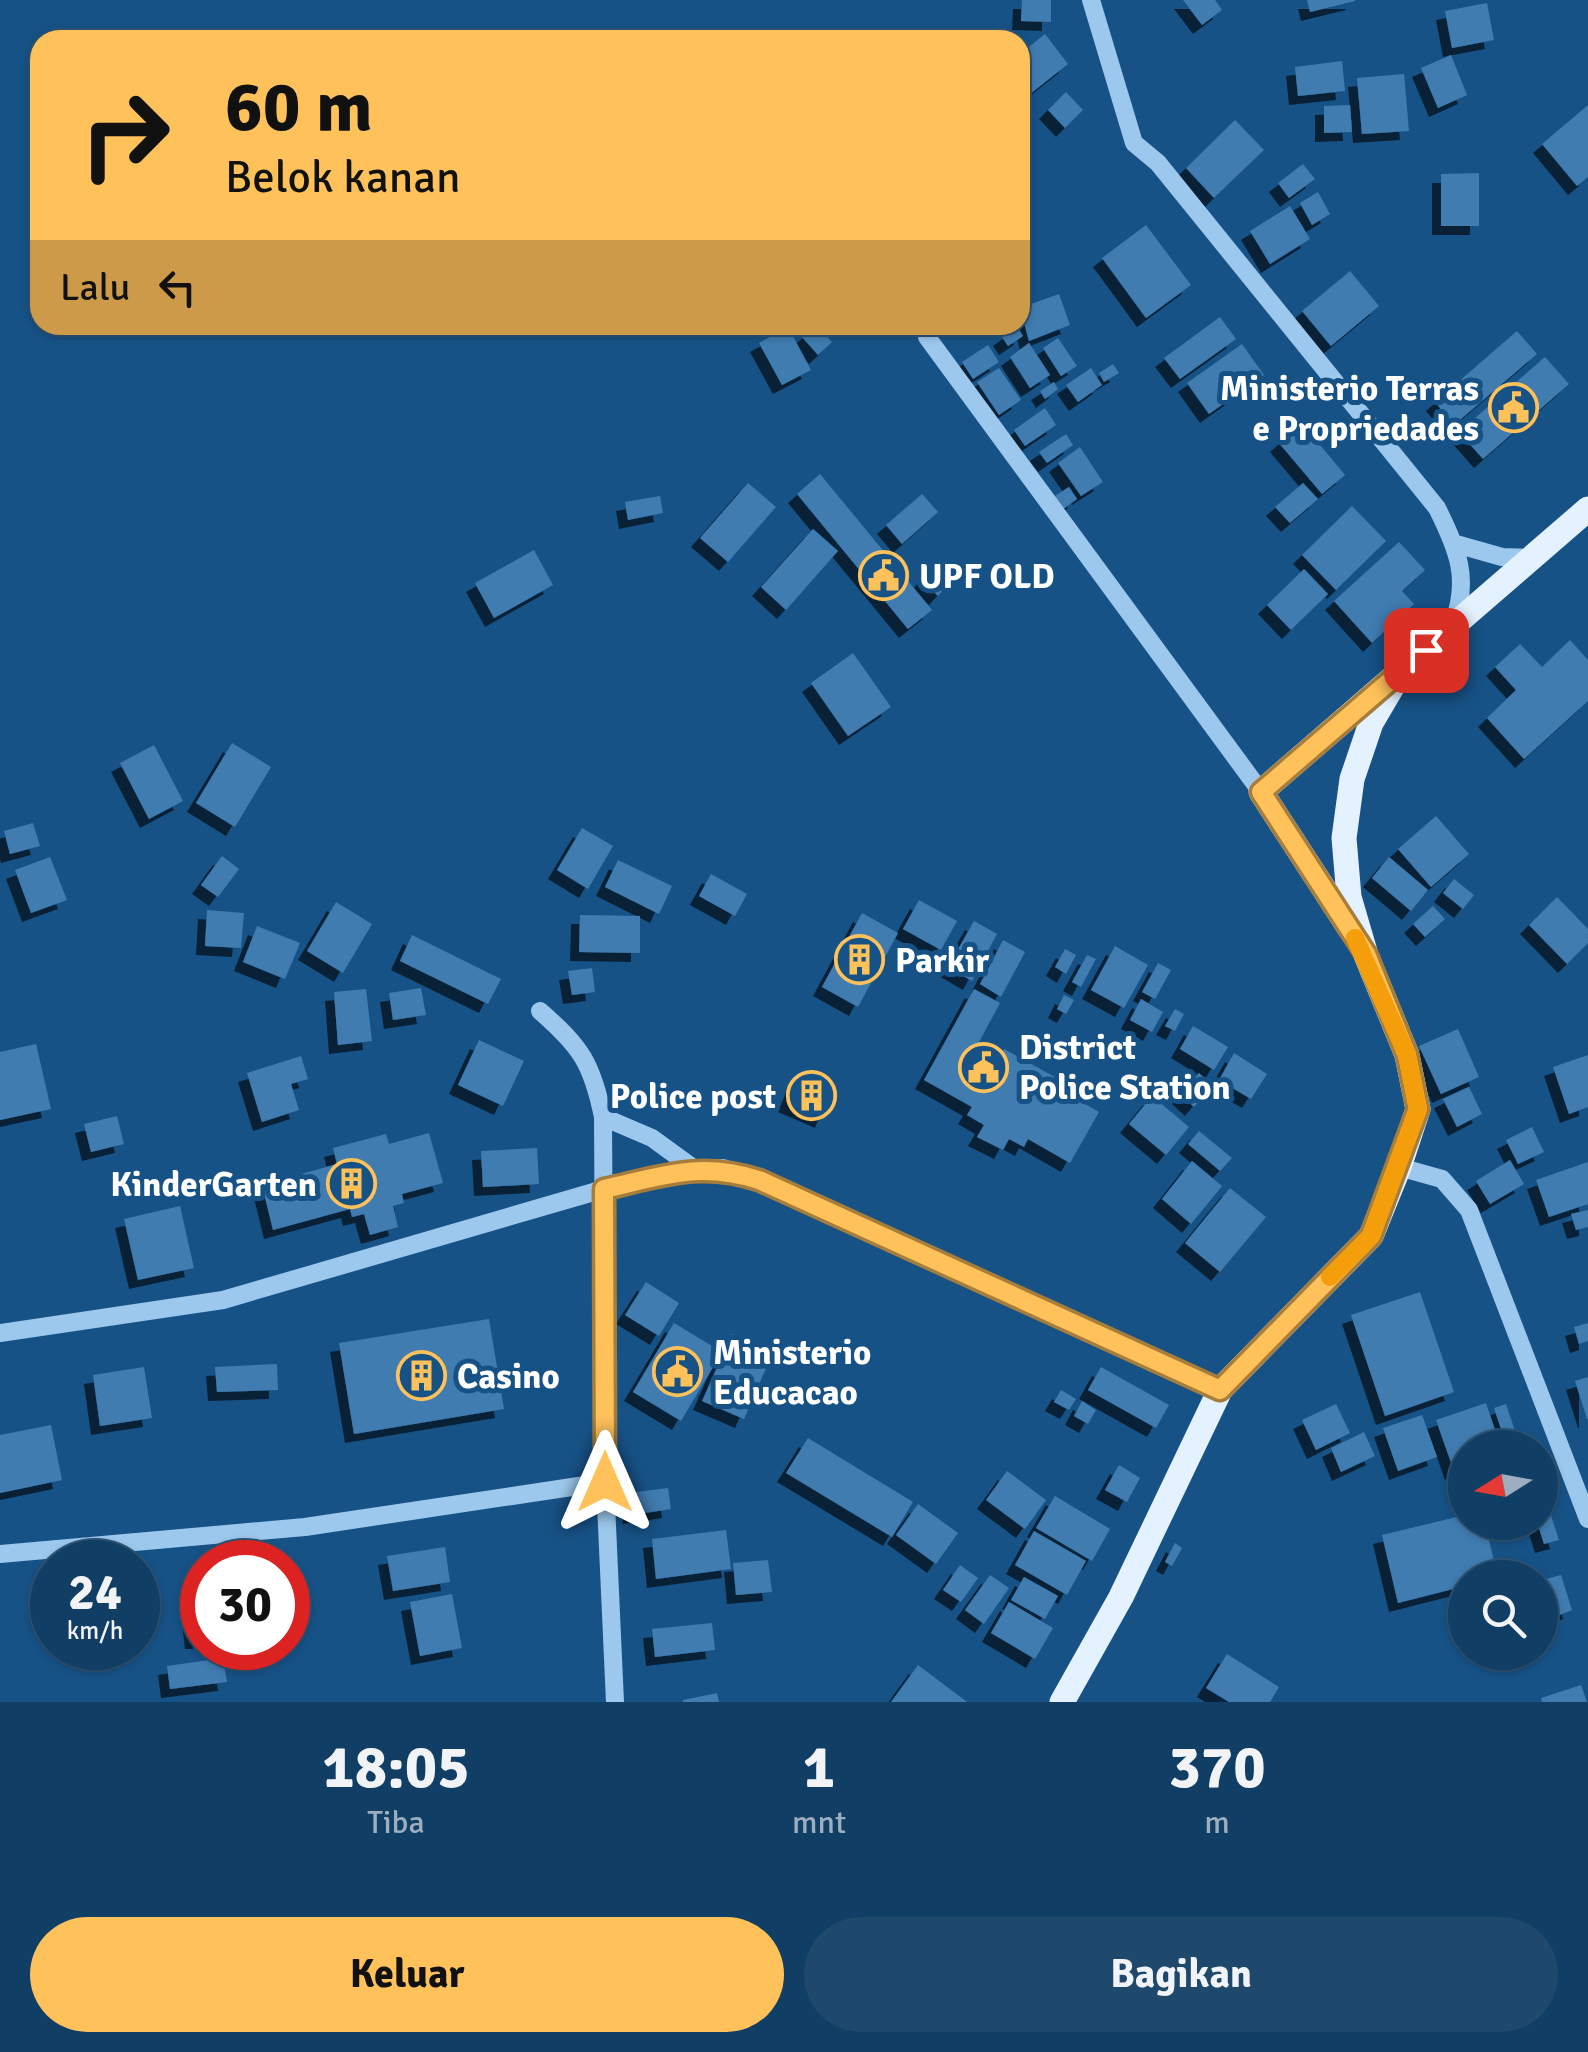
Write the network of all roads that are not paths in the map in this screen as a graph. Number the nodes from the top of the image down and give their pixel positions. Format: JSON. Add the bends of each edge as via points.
{"nodes":[{"id":1,"x":1091,"y":0,"type":"edge"},
{"id":2,"x":927,"y":337,"type":"dead end"},
{"id":3,"x":1588,"y":510,"type":"edge"},
{"id":4,"x":1456,"y":544,"type":"junction"},
{"id":5,"x":1534,"y":558,"type":"junction"},
{"id":6,"x":1452,"y":629,"type":"junction"},
{"id":7,"x":1401,"y":672,"type":"junction"},
{"id":8,"x":1261,"y":792,"type":"junction"},
{"id":9,"x":1366,"y":954,"type":"junction"},
{"id":10,"x":540,"y":1011,"type":"dead end"},
{"id":11,"x":604,"y":1116,"type":"junction"},
{"id":12,"x":1399,"y":1166,"type":"junction"},
{"id":13,"x":696,"y":1170,"type":"junction"},
{"id":14,"x":604,"y":1189,"type":"junction"},
{"id":15,"x":0,"y":1333,"type":"edge"},
{"id":16,"x":1220,"y":1390,"type":"junction"},
{"id":17,"x":605,"y":1482,"type":"junction"},
{"id":18,"x":1588,"y":1519,"type":"edge"},
{"id":19,"x":0,"y":1554,"type":"edge"},
{"id":20,"x":616,"y":1702,"type":"edge"},
{"id":21,"x":1062,"y":1702,"type":"edge"}],
"edges":[{"from":1,"to":4,"type":"street","via":[[1134,143],[1158,163],[1425,493]]},
{"from":2,"to":8,"type":"street"},
{"from":3,"to":5,"type":"main road"},
{"from":4,"to":5,"type":"street"},
{"from":4,"to":6,"type":"street","via":[[1464,595]]},
{"from":5,"to":6,"type":"main road"},
{"from":6,"to":7,"type":"main road"},
{"from":7,"to":8,"type":"main road"},
{"from":7,"to":9,"type":"main road","via":[[1371,723],[1352,779],[1344,838],[1349,897]]},
{"from":8,"to":9,"type":"main road"},
{"from":9,"to":12,"type":"main road","via":[[1407,1055],[1418,1109]]},
{"from":10,"to":11,"type":"street","via":[[577,1042],[594,1074]]},
{"from":11,"to":13,"type":"street","via":[[652,1138]]},
{"from":11,"to":14,"type":"street"},
{"from":12,"to":16,"type":"main road","via":[[1371,1236]]},
{"from":12,"to":18,"type":"street","via":[[1442,1179],[1469,1210]]},
{"from":13,"to":14,"type":"street"},
{"from":13,"to":16,"type":"street","via":[[723,1168],[759,1180]]},
{"from":14,"to":15,"type":"street","via":[[223,1300]]},
{"from":14,"to":17,"type":"street"},
{"from":16,"to":21,"type":"main road"},
{"from":17,"to":19,"type":"street","via":[[305,1527]]},
{"from":17,"to":20,"type":"street"}]}
